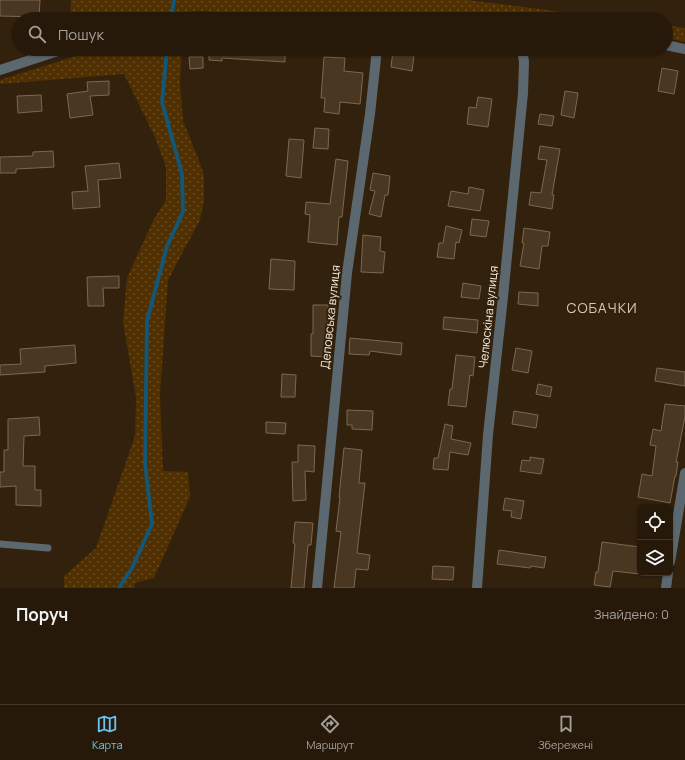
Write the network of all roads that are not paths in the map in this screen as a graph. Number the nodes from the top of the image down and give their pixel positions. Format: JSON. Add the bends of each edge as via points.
{"nodes":[{"id":1,"x":673,"y":46,"type":"edge"},
{"id":2,"x":685,"y":49,"type":"edge"},
{"id":3,"x":43,"y":56,"type":"edge"},
{"id":4,"x":375,"y":56,"type":"edge"},
{"id":5,"x":523,"y":56,"type":"edge"},
{"id":6,"x":0,"y":70,"type":"edge"},
{"id":7,"x":685,"y":473,"type":"edge"},
{"id":8,"x":0,"y":544,"type":"edge"},
{"id":9,"x":673,"y":544,"type":"edge"},
{"id":10,"x":48,"y":548,"type":"dead end"},
{"id":11,"x":668,"y":576,"type":"edge"},
{"id":12,"x":317,"y":588,"type":"edge"},
{"id":13,"x":477,"y":588,"type":"edge"},
{"id":14,"x":666,"y":588,"type":"edge"}],
"edges":[{"from":1,"to":2,"type":"street"},
{"from":3,"to":6,"type":"street"},
{"from":4,"to":12,"type":"street","name":"Деповська вулиця","via":[[370,114],[348,265]]},
{"from":5,"to":13,"type":"street","name":"Челюскіна вулиця","via":[[523,93],[488,435]]},
{"from":7,"to":9,"type":"street"},
{"from":8,"to":10,"type":"lane"},
{"from":11,"to":14,"type":"street"}]}
